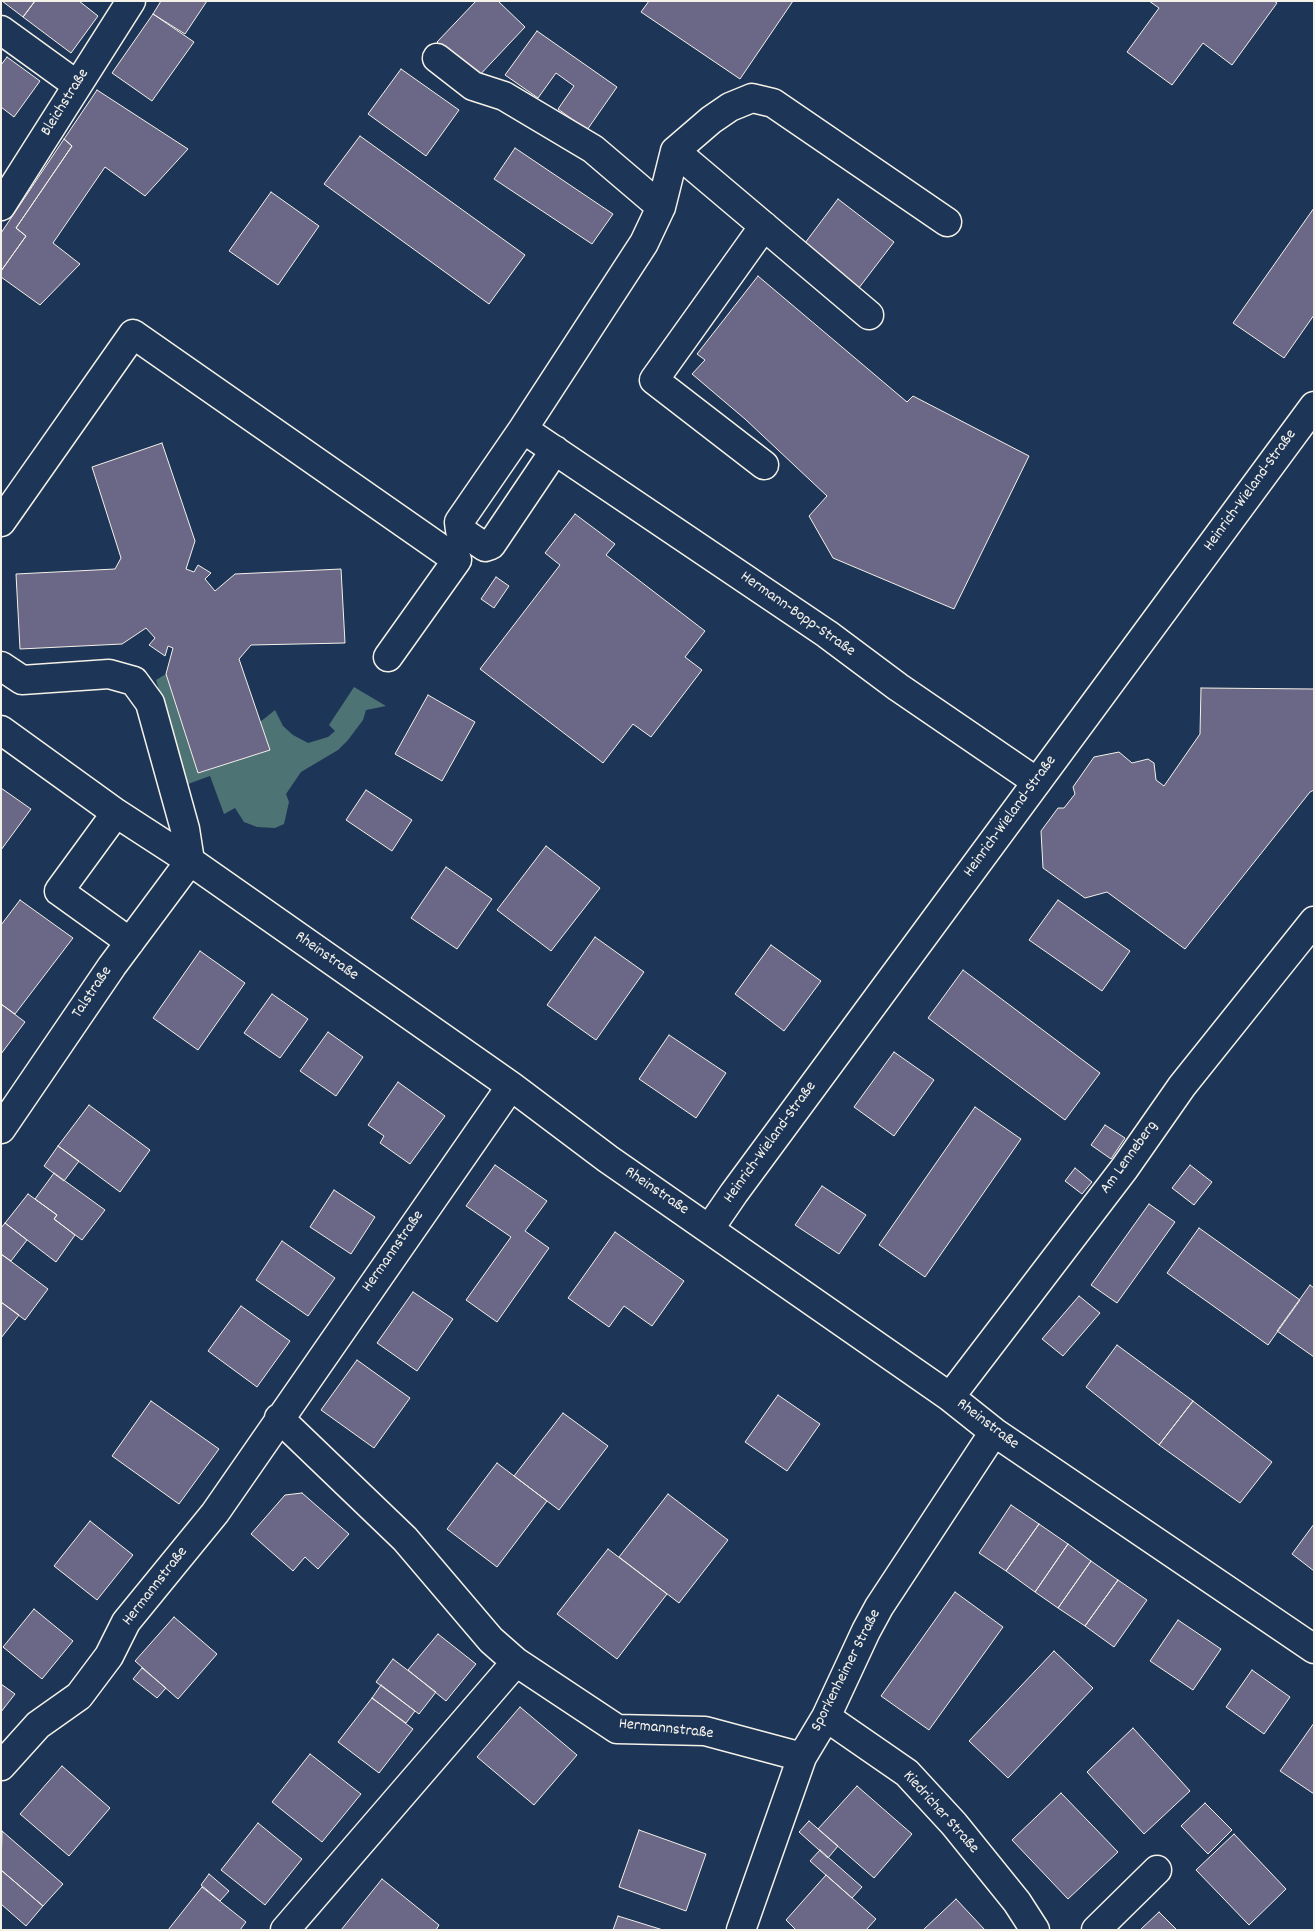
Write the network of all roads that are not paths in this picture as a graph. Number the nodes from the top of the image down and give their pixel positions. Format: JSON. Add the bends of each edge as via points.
{"nodes":[{"id":1,"x":131,"y":1,"type":"edge"},
{"id":2,"x":1,"y":30,"type":"edge"},
{"id":3,"x":436,"y":58,"type":"dead end"},
{"id":4,"x":77,"y":85,"type":"junction"},
{"id":5,"x":675,"y":151,"type":"junction"},
{"id":6,"x":1,"y":206,"type":"edge"},
{"id":7,"x":661,"y":207,"type":"junction"},
{"id":8,"x":947,"y":222,"type":"dead end"},
{"id":9,"x":764,"y":226,"type":"junction"},
{"id":10,"x":869,"y":315,"type":"dead end"},
{"id":11,"x":1314,"y":406,"type":"edge"},
{"id":12,"x":523,"y":429,"type":"junction"},
{"id":13,"x":555,"y":450,"type":"junction"},
{"id":14,"x":764,"y":465,"type":"dead end"},
{"id":15,"x":1,"y":522,"type":"edge"},
{"id":16,"x":388,"y":657,"type":"dead end"},
{"id":17,"x":1,"y":666,"type":"edge"},
{"id":18,"x":1,"y":730,"type":"edge"},
{"id":19,"x":1037,"y":782,"type":"junction"},
{"id":20,"x":116,"y":813,"type":"junction"},
{"id":21,"x":190,"y":861,"type":"junction"},
{"id":22,"x":1314,"y":922,"type":"edge"},
{"id":23,"x":130,"y":942,"type":"junction"},
{"id":24,"x":511,"y":1086,"type":"junction"},
{"id":25,"x":1,"y":1128,"type":"edge"},
{"id":26,"x":710,"y":1228,"type":"junction"},
{"id":27,"x":950,"y":1397,"type":"junction"},
{"id":28,"x":279,"y":1418,"type":"junction"},
{"id":29,"x":994,"y":1432,"type":"junction"},
{"id":30,"x":1314,"y":1649,"type":"edge"},
{"id":31,"x":516,"y":1662,"type":"junction"},
{"id":32,"x":826,"y":1717,"type":"junction"},
{"id":33,"x":802,"y":1757,"type":"junction"},
{"id":34,"x":1,"y":1766,"type":"edge"},
{"id":35,"x":1157,"y":1870,"type":"dead end"},
{"id":36,"x":286,"y":1930,"type":"edge"},
{"id":37,"x":741,"y":1930,"type":"edge"},
{"id":38,"x":1035,"y":1930,"type":"edge"},
{"id":39,"x":1096,"y":1930,"type":"edge"}],
"edges":[{"from":1,"to":4,"type":"street","name":"Bleichstraße"},
{"from":2,"to":4,"type":"street"},
{"from":3,"to":7,"type":"street","via":[[473,86],[504,96],[593,149]]},
{"from":4,"to":6,"type":"street","name":"Bleichstraße"},
{"from":5,"to":7,"type":"street"},
{"from":5,"to":8,"type":"street","via":[[730,108],[752,98],[772,103]]},
{"from":5,"to":9,"type":"street"},
{"from":7,"to":12,"type":"street","via":[[644,243]]},
{"from":9,"to":10,"type":"street"},
{"from":9,"to":14,"type":"street","via":[[654,380]]},
{"from":11,"to":19,"type":"street","name":"Heinrich-Wieland-Straße"},
{"from":12,"to":13,"type":"street","name":"Hermann-Bopp-Straße"},
{"from":12,"to":13,"type":"street","via":[[459,522],[460,530],[485,547],[490,545]]},
{"from":13,"to":19,"type":"street","name":"Hermann-Bopp-Straße","via":[[827,634]]},
{"from":15,"to":16,"type":"street","via":[[133,334],[457,560]]},
{"from":17,"to":21,"type":"street","via":[[22,680],[109,674],[134,681],[150,703],[185,829]]},
{"from":18,"to":20,"type":"street","name":"Rheinstraße"},
{"from":19,"to":26,"type":"street","name":"Heinrich-Wieland-Straße"},
{"from":20,"to":21,"type":"street","name":"Rheinstraße"},
{"from":20,"to":23,"type":"street","via":[[59,891]]},
{"from":21,"to":23,"type":"street","name":"Talstraße"},
{"from":21,"to":24,"type":"street","name":"Rheinstraße"},
{"from":22,"to":27,"type":"street","name":"Am Lenneberg","via":[[1182,1086],[1124,1169]]},
{"from":23,"to":25,"type":"street","name":"Talstraße"},
{"from":24,"to":26,"type":"street","name":"Rheinstraße","via":[[608,1159]]},
{"from":24,"to":28,"type":"street","name":"Hermannstraße"},
{"from":26,"to":27,"type":"street","name":"Rheinstraße"},
{"from":27,"to":29,"type":"street","name":"Rheinstraße"},
{"from":28,"to":31,"type":"street","name":"Hermannstraße","via":[[405,1539],[490,1640]]},
{"from":28,"to":34,"type":"street","name":"Hermannstraße","via":[[215,1513],[126,1622],[109,1656],[79,1696],[38,1725]]},
{"from":29,"to":30,"type":"street","name":"Rheinstraße"},
{"from":29,"to":32,"type":"street","name":"Sporkenheimer Straße","via":[[879,1608]]},
{"from":31,"to":33,"type":"street","name":"Hermannstraße","via":[[617,1728],[705,1731]]},
{"from":31,"to":36,"type":"street"},
{"from":32,"to":33,"type":"street","name":"Sporkenheimer Straße"},
{"from":32,"to":38,"type":"street","name":"Kiedricher Straße","via":[[906,1774],[954,1824]]},
{"from":33,"to":37,"type":"street","name":"Sporkenheimer Straße"},
{"from":35,"to":39,"type":"street"}]}
